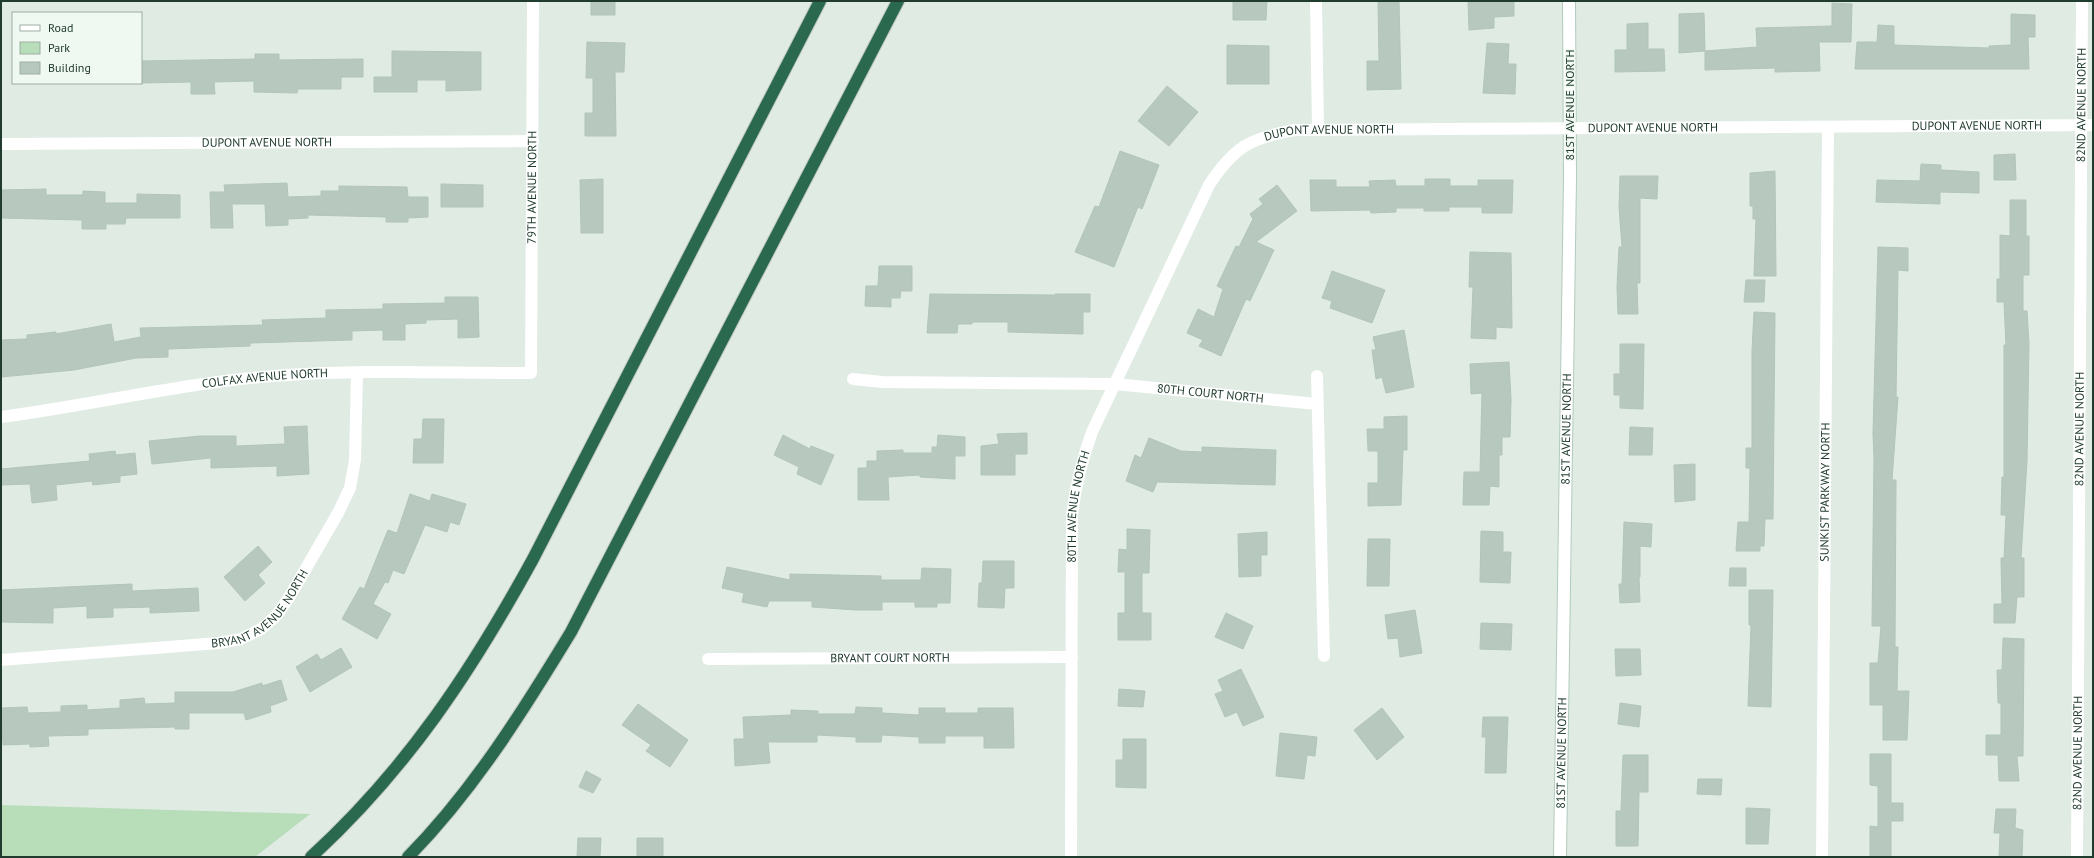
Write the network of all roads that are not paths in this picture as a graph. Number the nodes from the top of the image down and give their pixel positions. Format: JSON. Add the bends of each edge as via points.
{"nodes":[{"id":1,"x":533,"y":1,"type":"edge"},
{"id":2,"x":820,"y":1,"type":"edge"},
{"id":3,"x":898,"y":1,"type":"edge"},
{"id":4,"x":1316,"y":1,"type":"edge"},
{"id":5,"x":1569,"y":1,"type":"edge"},
{"id":6,"x":2082,"y":1,"type":"edge"},
{"id":7,"x":2087,"y":125,"type":"edge"},
{"id":8,"x":1828,"y":127,"type":"junction"},
{"id":9,"x":1570,"y":128,"type":"junction"},
{"id":10,"x":1318,"y":130,"type":"junction"},
{"id":11,"x":533,"y":141,"type":"junction"},
{"id":12,"x":1,"y":144,"type":"edge"},
{"id":13,"x":1209,"y":185,"type":"joint"},
{"id":14,"x":357,"y":373,"type":"junction"},
{"id":15,"x":532,"y":373,"type":"joint"},
{"id":16,"x":1317,"y":376,"type":"dead end"},
{"id":17,"x":853,"y":379,"type":"dead end"},
{"id":18,"x":1115,"y":384,"type":"junction"},
{"id":19,"x":1317,"y":404,"type":"junction"},
{"id":20,"x":1,"y":417,"type":"edge"},
{"id":21,"x":1324,"y":656,"type":"dead end"},
{"id":22,"x":1072,"y":657,"type":"junction"},
{"id":23,"x":708,"y":659,"type":"dead end"},
{"id":24,"x":1,"y":660,"type":"edge"},
{"id":25,"x":311,"y":857,"type":"edge"},
{"id":26,"x":408,"y":857,"type":"edge"},
{"id":27,"x":1071,"y":857,"type":"edge"},
{"id":28,"x":1560,"y":857,"type":"edge"},
{"id":29,"x":1822,"y":857,"type":"edge"},
{"id":30,"x":2077,"y":857,"type":"edge"}],
"edges":[{"from":1,"to":11,"type":"street","name":"79TH AVENUE NORTH"},
{"from":2,"to":25,"type":"highway","via":[[492,634],[417,743],[366,802]]},
{"from":3,"to":26,"type":"highway","via":[[571,632],[492,755],[447,814]]},
{"from":4,"to":10,"type":"street"},
{"from":5,"to":9,"type":"street","name":"81ST AVENUE NORTH"},
{"from":6,"to":7,"type":"street","name":"82ND AVENUE NORTH"},
{"from":7,"to":8,"type":"street","name":"DUPONT AVENUE NORTH"},
{"from":7,"to":30,"type":"street","name":"82ND AVENUE NORTH"},
{"from":8,"to":9,"type":"street","name":"DUPONT AVENUE NORTH"},
{"from":8,"to":29,"type":"street","name":"SUNKIST PARKWAY NORTH"},
{"from":9,"to":10,"type":"street","name":"DUPONT AVENUE NORTH"},
{"from":9,"to":28,"type":"street","name":"81ST AVENUE NORTH"},
{"from":10,"to":13,"type":"street","name":"DUPONT AVENUE NORTH","via":[[1295,130],[1268,135],[1244,146],[1223,163]]},
{"from":11,"to":12,"type":"street","name":"DUPONT AVENUE NORTH"},
{"from":11,"to":15,"type":"street","name":"79TH AVENUE NORTH"},
{"from":13,"to":18,"type":"street","name":"80TH AVENUE NORTH"},
{"from":14,"to":15,"type":"street","name":"COLFAX AVENUE NORTH"},
{"from":14,"to":20,"type":"street","name":"COLFAX AVENUE NORTH","via":[[274,376],[196,385]]},
{"from":14,"to":24,"type":"street","name":"BRYANT AVENUE NORTH","via":[[355,460],[350,488],[290,596],[277,615],[261,629],[241,639],[219,643]]},
{"from":16,"to":19,"type":"street"},
{"from":17,"to":18,"type":"street","name":"80TH COURT NORTH","via":[[882,382]]},
{"from":18,"to":19,"type":"street","name":"80TH COURT NORTH"},
{"from":18,"to":22,"type":"street","name":"80TH AVENUE NORTH","via":[[1092,432],[1075,488],[1072,516]]},
{"from":19,"to":21,"type":"street"},
{"from":22,"to":23,"type":"street","name":"BRYANT COURT NORTH"},
{"from":22,"to":27,"type":"street","name":"80TH AVENUE NORTH"}]}
